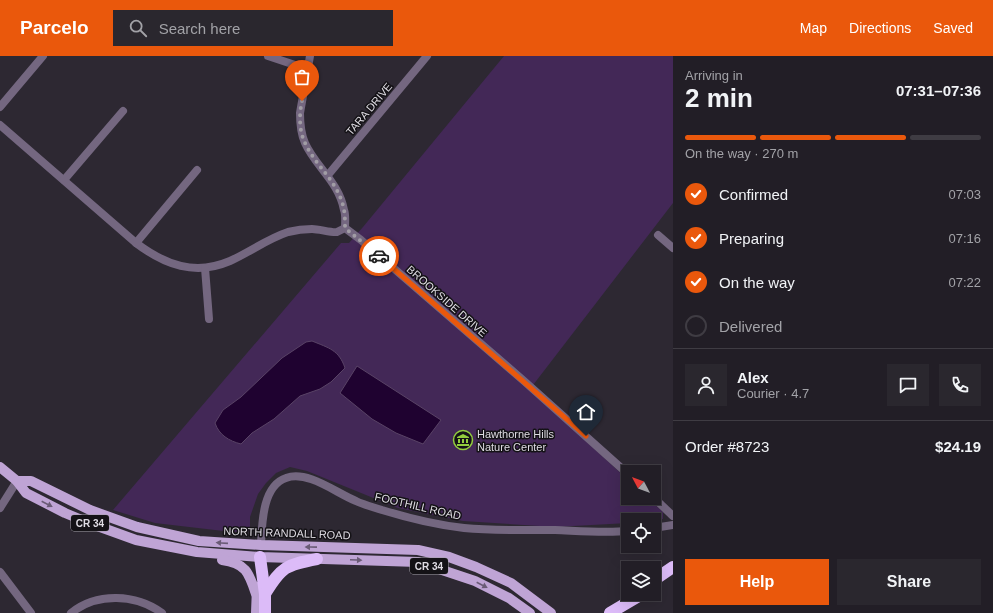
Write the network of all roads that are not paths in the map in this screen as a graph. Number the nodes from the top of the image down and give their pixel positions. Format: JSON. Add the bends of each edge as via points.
{"nodes":[{"id":1,"x":43,"y":56,"type":"edge"},
{"id":2,"x":268,"y":56,"type":"edge"},
{"id":3,"x":310,"y":56,"type":"edge"},
{"id":4,"x":427,"y":56,"type":"edge"},
{"id":5,"x":307,"y":69,"type":"junction"},
{"id":6,"x":0,"y":107,"type":"edge"},
{"id":7,"x":123,"y":110,"type":"dead end"},
{"id":8,"x":0,"y":125,"type":"edge"},
{"id":9,"x":197,"y":170,"type":"dead end"},
{"id":10,"x":328,"y":175,"type":"junction"},
{"id":11,"x":64,"y":180,"type":"junction"},
{"id":12,"x":345,"y":228,"type":"junction"},
{"id":13,"x":658,"y":235,"type":"dead end"},
{"id":14,"x":136,"y":243,"type":"junction"},
{"id":15,"x":673,"y":248,"type":"edge"},
{"id":16,"x":205,"y":268,"type":"junction"},
{"id":17,"x":209,"y":319,"type":"dead end"},
{"id":18,"x":0,"y":467,"type":"edge"},
{"id":19,"x":621,"y":468,"type":"edge"},
{"id":20,"x":17,"y":480,"type":"junction"},
{"id":21,"x":661,"y":505,"type":"edge"},
{"id":22,"x":0,"y":508,"type":"edge"},
{"id":23,"x":673,"y":516,"type":"edge"},
{"id":24,"x":673,"y":525,"type":"edge"},
{"id":25,"x":661,"y":527,"type":"edge"},
{"id":26,"x":621,"y":531,"type":"edge"},
{"id":27,"x":173,"y":547,"type":"junction"},
{"id":28,"x":261,"y":551,"type":"junction"},
{"id":29,"x":317,"y":559,"type":"junction"},
{"id":30,"x":673,"y":566,"type":"edge"},
{"id":31,"x":0,"y":572,"type":"edge"},
{"id":32,"x":661,"y":575,"type":"edge"},
{"id":33,"x":673,"y":575,"type":"edge"},
{"id":34,"x":661,"y":583,"type":"edge"},
{"id":35,"x":261,"y":594,"type":"junction"},
{"id":36,"x":624,"y":601,"type":"edge"},
{"id":37,"x":630,"y":601,"type":"edge"},
{"id":38,"x":31,"y":613,"type":"edge"},
{"id":39,"x":71,"y":613,"type":"edge"},
{"id":40,"x":162,"y":613,"type":"edge"},
{"id":41,"x":256,"y":613,"type":"edge"},
{"id":42,"x":265,"y":613,"type":"edge"},
{"id":43,"x":530,"y":613,"type":"edge"},
{"id":44,"x":551,"y":613,"type":"edge"},
{"id":45,"x":607,"y":613,"type":"edge"},
{"id":46,"x":610,"y":613,"type":"edge"}],
"edges":[{"from":1,"to":6,"type":"street"},
{"from":2,"to":5,"type":"street"},
{"from":3,"to":5,"type":"street"},
{"from":4,"to":10,"type":"street","name":"TARA DRIVE"},
{"from":5,"to":10,"type":"street","via":[[300,112],[304,142]]},
{"from":7,"to":11,"type":"street"},
{"from":8,"to":11,"type":"street"},
{"from":9,"to":14,"type":"street"},
{"from":10,"to":12,"type":"street","via":[[344,209]]},
{"from":11,"to":14,"type":"street"},
{"from":12,"to":16,"type":"street","via":[[336,232],[300,229],[270,239],[231,261]]},
{"from":12,"to":19,"type":"street","name":"BROOKSIDE DRIVE"},
{"from":13,"to":15,"type":"street"},
{"from":14,"to":16,"type":"street","via":[[169,263],[186,268]]},
{"from":16,"to":17,"type":"street"},
{"from":18,"to":20,"type":"main road","name":"NORTH RANDALL ROAD","number":"CR 34"},
{"from":20,"to":22,"type":"street"},
{"from":20,"to":27,"type":"main road","name":"NORTH RANDALL ROAD","number":"CR 34","one_way":true,"via":[[26,493],[65,513],[136,540]]},
{"from":28,"to":20,"type":"main road","name":"NORTH RANDALL ROAD","number":"CR 34","one_way":true,"via":[[137,527],[90,510],[31,481]]},
{"from":21,"to":23,"type":"street"},
{"from":24,"to":25,"type":"street"},
{"from":26,"to":28,"type":"street","name":"FOOTHILL ROAD","via":[[477,529],[440,524],[364,504],[314,480],[294,476],[278,482],[268,497],[264,509]]},
{"from":27,"to":28,"type":"main road","name":"NORTH RANDALL ROAD","number":"CR 34","via":[[197,552]]},
{"from":27,"to":35,"type":"main road","via":[[190,556],[239,564],[246,570]]},
{"from":28,"to":29,"type":"main road","name":"NORTH RANDALL ROAD","number":"CR 34"},
{"from":28,"to":35,"type":"highway"},
{"from":44,"to":28,"type":"main road","name":"NORTH RANDALL ROAD","number":"CR 34","one_way":true,"via":[[511,583],[448,557],[418,550]]},
{"from":29,"to":35,"type":"highway","via":[[296,563],[284,569]]},
{"from":29,"to":43,"type":"main road","name":"NORTH RANDALL ROAD","number":"CR 34","one_way":true,"via":[[418,562],[475,581],[509,598]]},
{"from":30,"to":32,"type":"highway"},
{"from":31,"to":38,"type":"street"},
{"from":33,"to":34,"type":"highway"},
{"from":35,"to":41,"type":"main road"},
{"from":35,"to":42,"type":"highway"},
{"from":36,"to":45,"type":"highway"},
{"from":37,"to":46,"type":"highway"},
{"from":39,"to":40,"type":"street","via":[[89,602],[113,597],[148,605]]}]}
